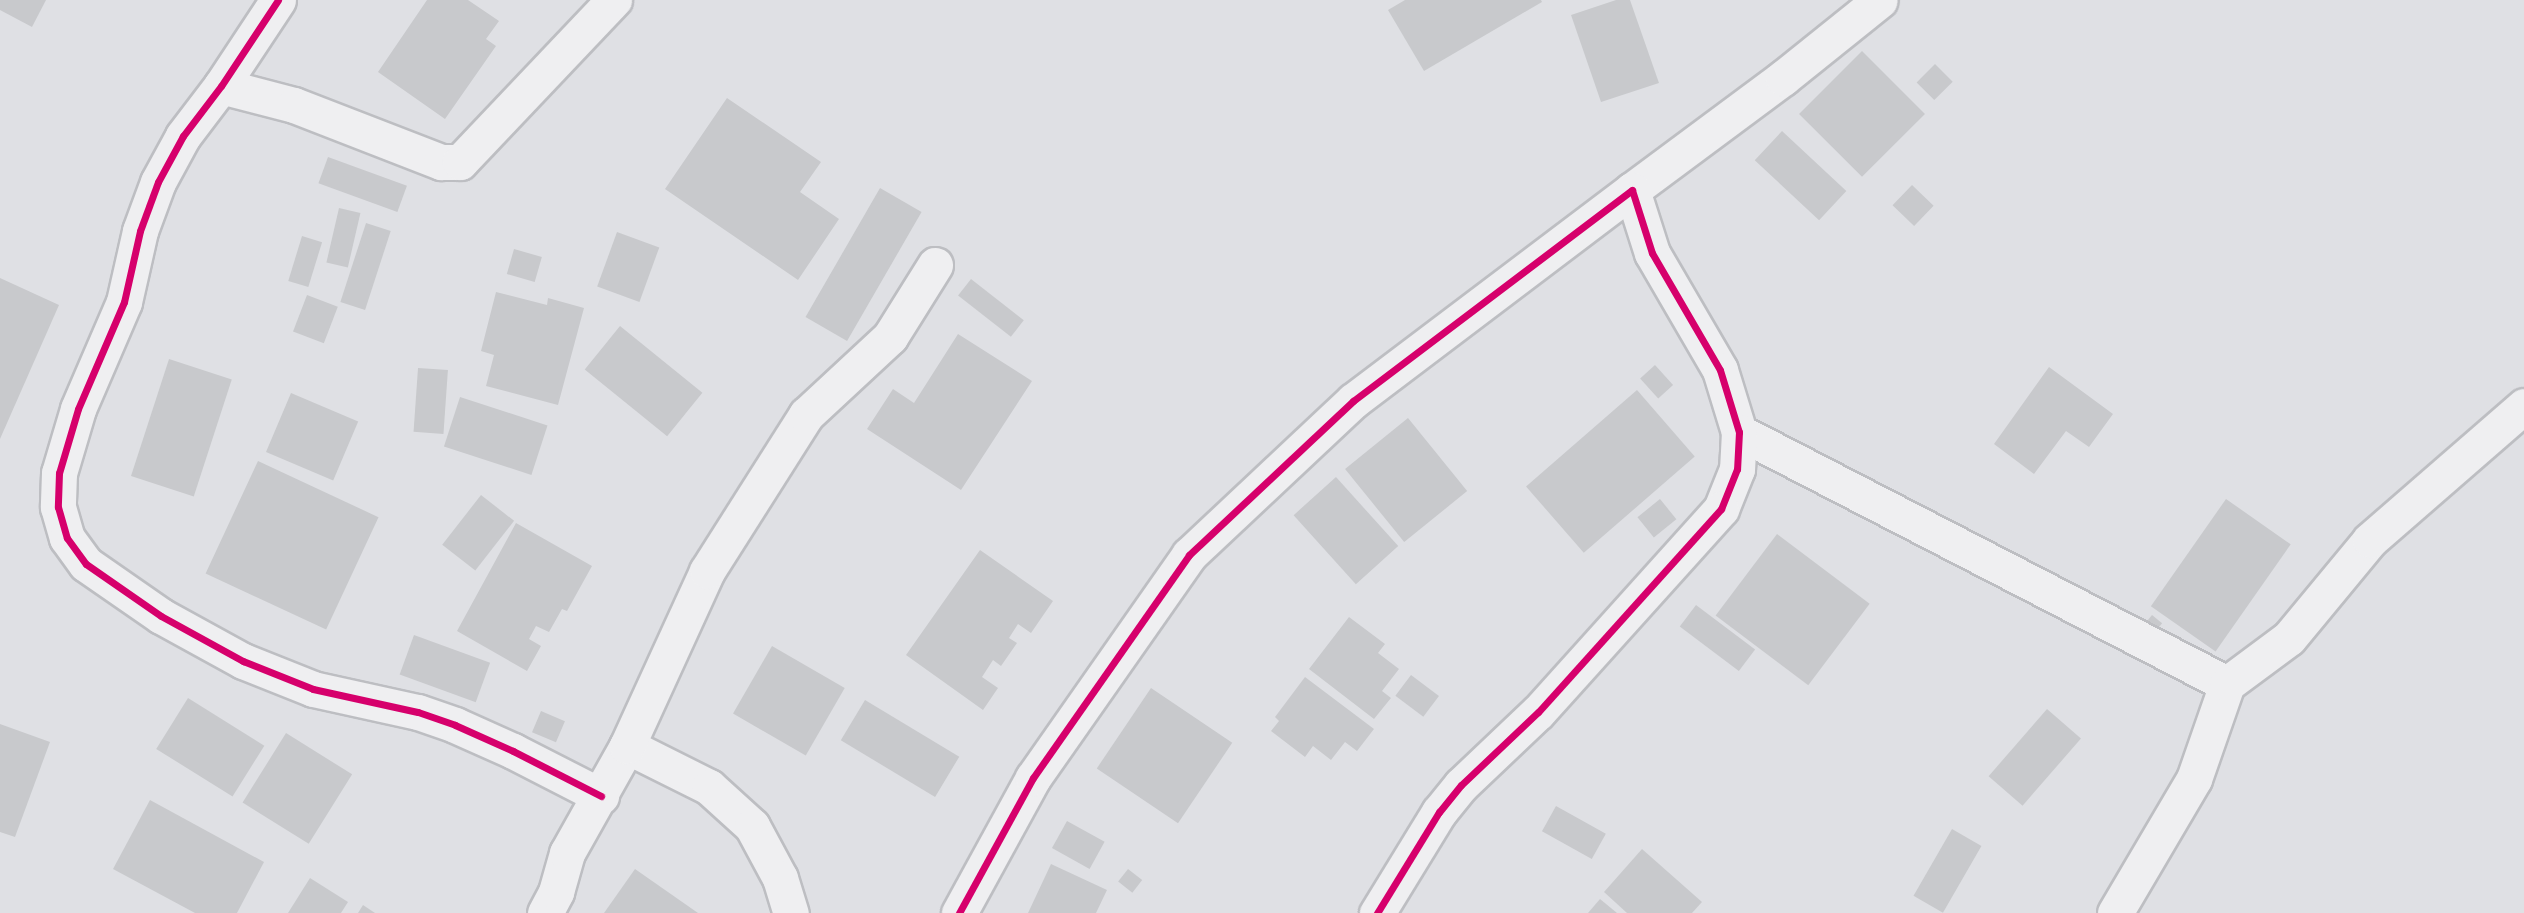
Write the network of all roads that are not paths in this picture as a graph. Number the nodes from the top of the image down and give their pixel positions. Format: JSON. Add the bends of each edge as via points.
{"nodes":[{"id":1,"x":278,"y":0,"type":"edge"},
{"id":2,"x":614,"y":0,"type":"edge"},
{"id":3,"x":1880,"y":0,"type":"edge"},
{"id":4,"x":222,"y":86,"type":"junction"},
{"id":5,"x":1632,"y":190,"type":"junction"},
{"id":6,"x":936,"y":265,"type":"dead end"},
{"id":7,"x":2524,"y":405,"type":"edge"},
{"id":8,"x":1739,"y":432,"type":"junction"},
{"id":9,"x":2227,"y":684,"type":"junction"},
{"id":10,"x":627,"y":746,"type":"junction"},
{"id":11,"x":601,"y":796,"type":"junction"},
{"id":12,"x":545,"y":913,"type":"edge"},
{"id":13,"x":791,"y":913,"type":"edge"},
{"id":14,"x":959,"y":913,"type":"edge"},
{"id":15,"x":1377,"y":913,"type":"edge"},
{"id":16,"x":2115,"y":913,"type":"edge"}],
"edges":[{"from":1,"to":4,"type":"street"},
{"from":2,"to":4,"type":"street","via":[[460,162],[440,162],[295,105]]},
{"from":3,"to":5,"type":"street"},
{"from":4,"to":11,"type":"street","via":[[183,136],[158,182],[137,243],[124,302],[78,409],[59,473],[58,507],[67,538],[86,565],[161,616],[243,661],[313,688],[454,725]]},
{"from":5,"to":8,"type":"street","via":[[1651,253],[1720,370]]},
{"from":5,"to":14,"type":"street","via":[[1353,401],[1189,555],[1033,778]]},
{"from":6,"to":10,"type":"street","via":[[890,337],[806,415],[707,570]]},
{"from":7,"to":9,"type":"street","via":[[2370,540],[2289,638]]},
{"from":8,"to":9,"type":"street"},
{"from":8,"to":15,"type":"street","via":[[1737,469],[1721,509],[1538,712],[1438,812]]},
{"from":9,"to":16,"type":"street","via":[[2194,779]]},
{"from":10,"to":11,"type":"street"},
{"from":10,"to":13,"type":"street","via":[[709,787],[752,826],[780,877]]},
{"from":11,"to":12,"type":"street","via":[[568,853]]}]}
